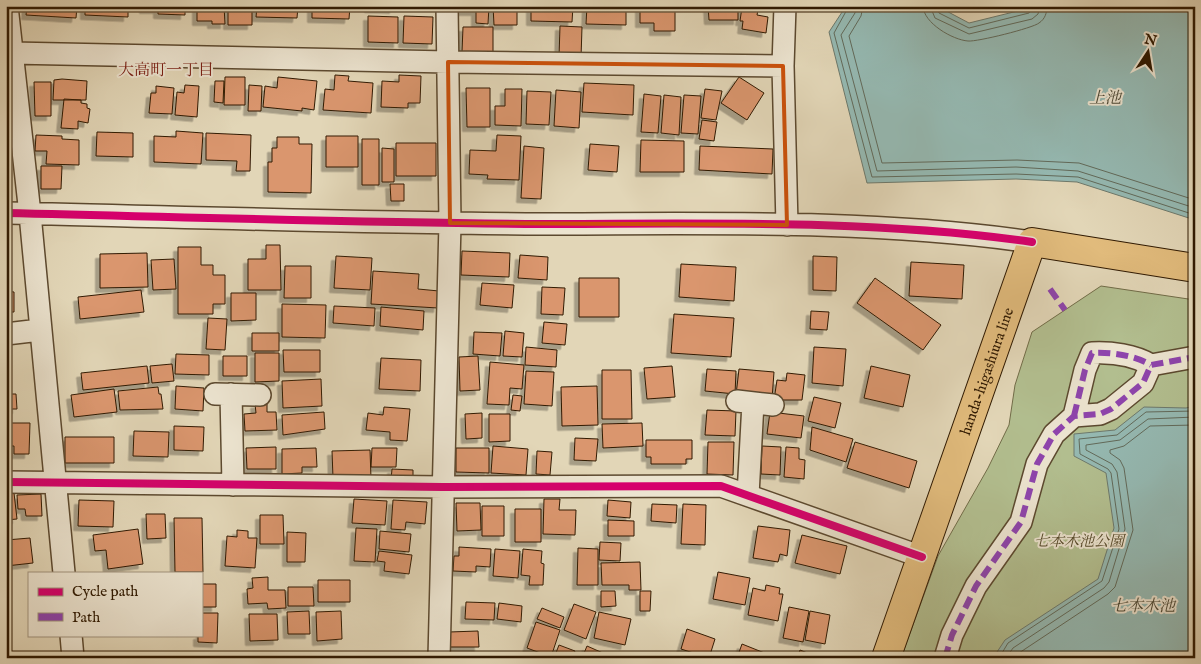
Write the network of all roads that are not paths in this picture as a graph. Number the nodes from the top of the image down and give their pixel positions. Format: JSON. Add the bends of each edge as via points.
{"nodes":[{"id":1,"x":7,"y":6,"type":"edge"},
{"id":2,"x":447,"y":6,"type":"edge"},
{"id":3,"x":785,"y":6,"type":"edge"},
{"id":4,"x":12,"y":52,"type":"junction"},
{"id":5,"x":448,"y":62,"type":"junction"},
{"id":6,"x":783,"y":66,"type":"junction"},
{"id":7,"x":6,"y":213,"type":"edge"},
{"id":8,"x":30,"y":214,"type":"junction"},
{"id":9,"x":450,"y":223,"type":"junction"},
{"id":10,"x":787,"y":225,"type":"junction"},
{"id":11,"x":1032,"y":242,"type":"junction"},
{"id":12,"x":1195,"y":268,"type":"edge"},
{"id":13,"x":40,"y":330,"type":"junction"},
{"id":14,"x":6,"y":334,"type":"edge"},
{"id":15,"x":1195,"y":357,"type":"edge"},
{"id":16,"x":1151,"y":365,"type":"junction"},
{"id":17,"x":260,"y":395,"type":"dead end"},
{"id":18,"x":754,"y":403,"type":"dead end"},
{"id":19,"x":1074,"y":416,"type":"junction"},
{"id":20,"x":6,"y":482,"type":"edge"},
{"id":21,"x":55,"y":483,"type":"junction"},
{"id":22,"x":233,"y":485,"type":"junction"},
{"id":23,"x":442,"y":486,"type":"junction"},
{"id":24,"x":748,"y":496,"type":"junction"},
{"id":25,"x":922,"y":557,"type":"junction"},
{"id":26,"x":64,"y":572,"type":"edge"},
{"id":27,"x":71,"y":636,"type":"edge"},
{"id":28,"x":73,"y":658,"type":"edge"},
{"id":29,"x":438,"y":658,"type":"edge"},
{"id":30,"x":886,"y":658,"type":"edge"},
{"id":31,"x":945,"y":658,"type":"edge"}],
"edges":[{"from":1,"to":4,"type":"street"},
{"from":2,"to":5,"type":"street"},
{"from":3,"to":6,"type":"street"},
{"from":4,"to":5,"type":"street"},
{"from":4,"to":8,"type":"street"},
{"from":5,"to":6,"type":"street"},
{"from":5,"to":9,"type":"street"},
{"from":6,"to":10,"type":"street"},
{"from":7,"to":8,"type":"street"},
{"from":8,"to":9,"type":"street"},
{"from":8,"to":13,"type":"street"},
{"from":9,"to":10,"type":"street"},
{"from":9,"to":23,"type":"street"},
{"from":10,"to":11,"type":"street","via":[[979,234]]},
{"from":11,"to":12,"type":"main road"},
{"from":11,"to":25,"type":"main road","name":"handa-higashiura line"},
{"from":13,"to":14,"type":"street"},
{"from":13,"to":21,"type":"street"},
{"from":15,"to":16,"type":"street"},
{"from":16,"to":19,"type":"street","via":[[1143,383],[1111,409],[1100,414]]},
{"from":16,"to":19,"type":"street","via":[[1140,359],[1090,350]]},
{"from":17,"to":22,"type":"street","via":[[223,394]]},
{"from":18,"to":24,"type":"street"},
{"from":19,"to":31,"type":"street","via":[[1054,434],[1037,464],[1021,522],[976,586]]},
{"from":20,"to":21,"type":"street"},
{"from":21,"to":22,"type":"street"},
{"from":21,"to":26,"type":"street"},
{"from":22,"to":23,"type":"street"},
{"from":23,"to":24,"type":"street","via":[[720,486]]},
{"from":23,"to":29,"type":"street"},
{"from":24,"to":25,"type":"street"},
{"from":25,"to":30,"type":"main road","name":"handa-higashiura line"},
{"from":27,"to":28,"type":"street"}]}
